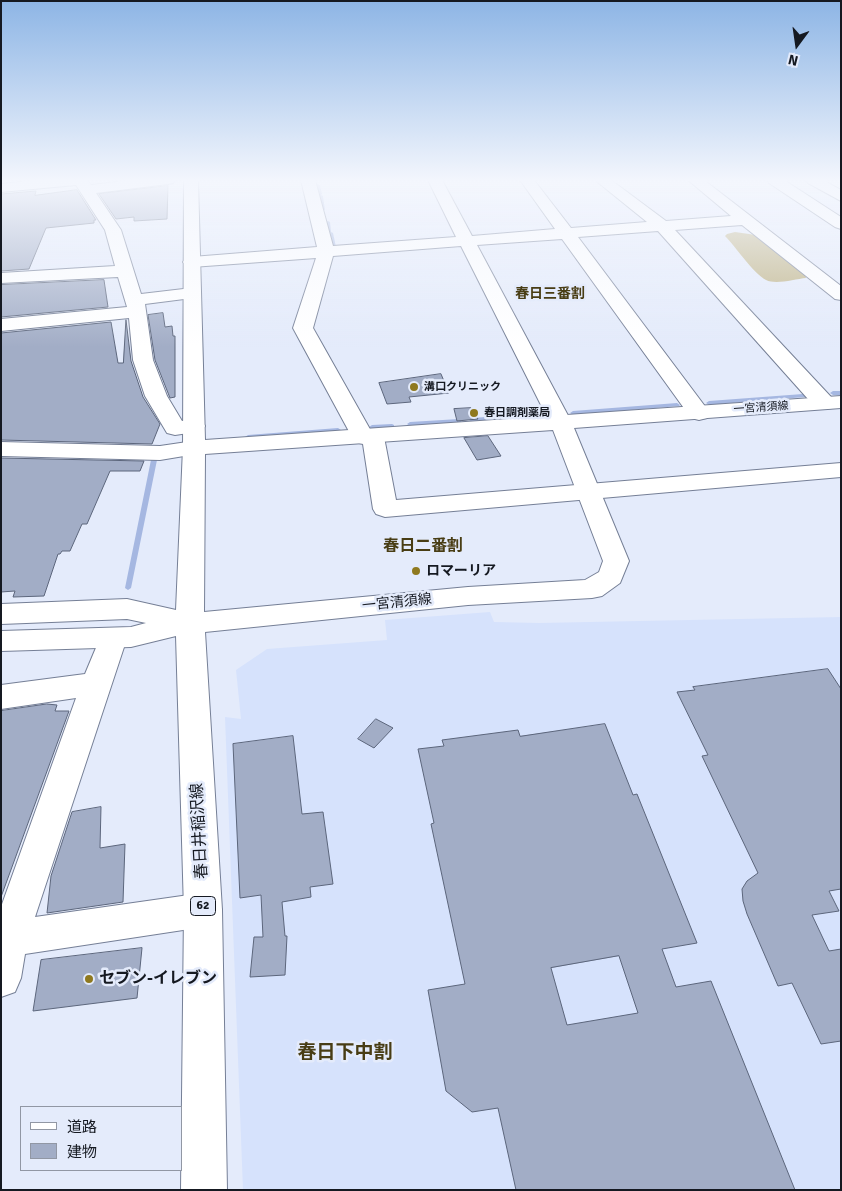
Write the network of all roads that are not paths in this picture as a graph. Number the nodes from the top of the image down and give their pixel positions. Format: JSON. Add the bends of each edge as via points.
{"nodes":[{"id":1,"x":114,"y":236,"type":"edge"},
{"id":2,"x":192,"y":236,"type":"edge"},
{"id":3,"x":322,"y":236,"type":"edge"},
{"id":4,"x":462,"y":236,"type":"edge"},
{"id":5,"x":535,"y":236,"type":"edge"},
{"id":6,"x":570,"y":236,"type":"edge"},
{"id":7,"x":671,"y":236,"type":"edge"},
{"id":8,"x":766,"y":236,"type":"edge"},
{"id":9,"x":465,"y":241,"type":"junction"},
{"id":10,"x":326,"y":252,"type":"junction"},
{"id":11,"x":192,"y":262,"type":"junction"},
{"id":12,"x":126,"y":271,"type":"junction"},
{"id":13,"x":1,"y":278,"type":"edge"},
{"id":14,"x":833,"y":282,"type":"edge"},
{"id":15,"x":192,"y":293,"type":"junction"},
{"id":16,"x":841,"y":294,"type":"edge"},
{"id":17,"x":136,"y":306,"type":"junction"},
{"id":18,"x":1,"y":326,"type":"edge"},
{"id":19,"x":832,"y":402,"type":"edge"},
{"id":20,"x":698,"y":413,"type":"junction"},
{"id":21,"x":561,"y":423,"type":"junction"},
{"id":22,"x":194,"y":437,"type":"junction"},
{"id":23,"x":368,"y":437,"type":"junction"},
{"id":24,"x":1,"y":449,"type":"edge"},
{"id":25,"x":841,"y":470,"type":"edge"},
{"id":26,"x":588,"y":491,"type":"junction"},
{"id":27,"x":1,"y":614,"type":"edge"},
{"id":28,"x":190,"y":623,"type":"junction"},
{"id":29,"x":113,"y":638,"type":"junction"},
{"id":30,"x":1,"y":641,"type":"edge"},
{"id":31,"x":96,"y":684,"type":"junction"},
{"id":32,"x":1,"y":697,"type":"edge"},
{"id":33,"x":203,"y":910,"type":"junction"},
{"id":34,"x":5,"y":940,"type":"edge"},
{"id":35,"x":1,"y":978,"type":"edge"},
{"id":36,"x":204,"y":1190,"type":"edge"}],
"edges":[{"from":1,"to":12,"type":"street"},
{"from":2,"to":11,"type":"street"},
{"from":3,"to":10,"type":"street"},
{"from":4,"to":9,"type":"street"},
{"from":5,"to":9,"type":"street"},
{"from":6,"to":20,"type":"street"},
{"from":7,"to":19,"type":"street"},
{"from":8,"to":14,"type":"street"},
{"from":9,"to":10,"type":"street"},
{"from":9,"to":21,"type":"street"},
{"from":10,"to":11,"type":"street"},
{"from":10,"to":23,"type":"street","via":[[302,328]]},
{"from":11,"to":15,"type":"street"},
{"from":12,"to":13,"type":"street"},
{"from":12,"to":17,"type":"street"},
{"from":14,"to":16,"type":"street"},
{"from":15,"to":17,"type":"street"},
{"from":15,"to":22,"type":"street"},
{"from":17,"to":18,"type":"street"},
{"from":17,"to":22,"type":"street","via":[[144,360],[156,396],[175,428]]},
{"from":19,"to":20,"type":"street","name":"一宮清須線"},
{"from":20,"to":21,"type":"street","name":"一宮清須線"},
{"from":21,"to":23,"type":"street","name":"一宮清須線"},
{"from":21,"to":26,"type":"street","name":"一宮清須線"},
{"from":22,"to":23,"type":"street","name":"一宮清須線"},
{"from":22,"to":24,"type":"street","via":[[160,453]]},
{"from":22,"to":28,"type":"street"},
{"from":23,"to":26,"type":"street","via":[[385,510]]},
{"from":25,"to":26,"type":"street"},
{"from":26,"to":28,"type":"street","name":"一宮清須線","via":[[616,562],[610,577],[592,589],[468,596]]},
{"from":27,"to":28,"type":"street","via":[[127,609]]},
{"from":28,"to":29,"type":"street"},
{"from":28,"to":33,"type":"street","name":"春日井稲沢線","number":"62"},
{"from":29,"to":30,"type":"street"},
{"from":29,"to":31,"type":"street"},
{"from":31,"to":32,"type":"street"},
{"from":31,"to":34,"type":"street"},
{"from":33,"to":34,"type":"street"},
{"from":33,"to":36,"type":"street","name":"春日井稲沢線","number":"62"},
{"from":34,"to":35,"type":"street"}]}
